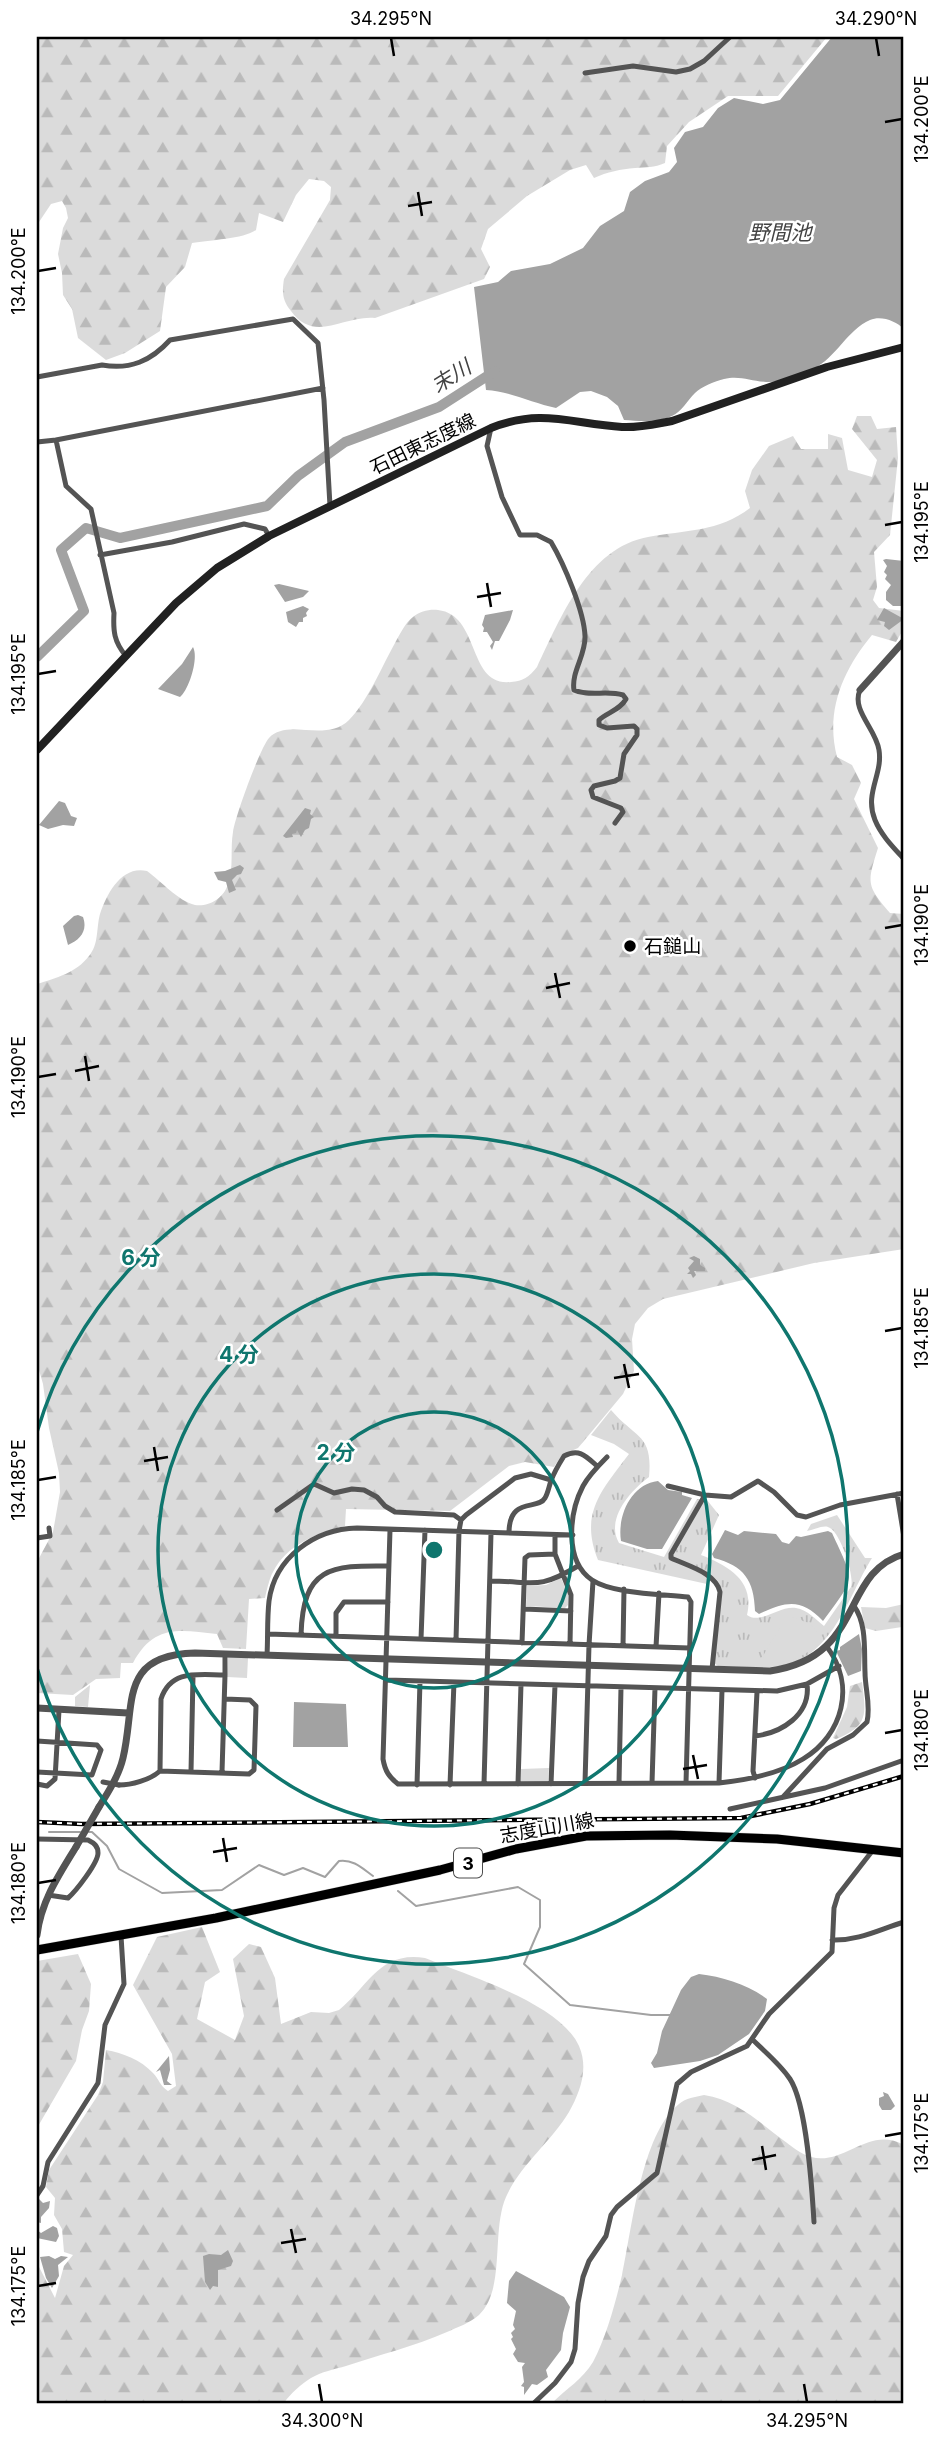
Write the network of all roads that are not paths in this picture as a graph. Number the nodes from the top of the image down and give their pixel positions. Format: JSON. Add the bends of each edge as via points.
{"nodes":[{"id":1,"x":730,"y":37,"type":"edge"},
{"id":2,"x":585,"y":74,"type":"dead end"},
{"id":3,"x":904,"y":347,"type":"edge"},
{"id":4,"x":37,"y":377,"type":"edge"},
{"id":5,"x":323,"y":388,"type":"junction"},
{"id":6,"x":491,"y":428,"type":"junction"},
{"id":7,"x":56,"y":440,"type":"junction"},
{"id":8,"x":37,"y":442,"type":"edge"},
{"id":9,"x":330,"y":506,"type":"junction"},
{"id":10,"x":269,"y":536,"type":"junction"},
{"id":11,"x":100,"y":555,"type":"junction"},
{"id":12,"x":904,"y":641,"type":"edge"},
{"id":13,"x":126,"y":656,"type":"junction"},
{"id":14,"x":860,"y":690,"type":"joint"},
{"id":15,"x":37,"y":750,"type":"edge"},
{"id":16,"x":615,"y":823,"type":"dead end"},
{"id":17,"x":904,"y":859,"type":"edge"},
{"id":18,"x":607,"y":1457,"type":"dead end"},
{"id":19,"x":597,"y":1466,"type":"junction"},
{"id":20,"x":551,"y":1480,"type":"junction"},
{"id":21,"x":668,"y":1486,"type":"dead end"},
{"id":22,"x":901,"y":1493,"type":"edge"},
{"id":23,"x":705,"y":1495,"type":"junction"},
{"id":24,"x":277,"y":1510,"type":"dead end"},
{"id":25,"x":461,"y":1520,"type":"junction"},
{"id":26,"x":49,"y":1528,"type":"dead end"},
{"id":27,"x":390,"y":1530,"type":"junction"},
{"id":28,"x":425,"y":1530,"type":"junction"},
{"id":29,"x":458,"y":1531,"type":"junction"},
{"id":30,"x":491,"y":1533,"type":"junction"},
{"id":31,"x":509,"y":1533,"type":"junction"},
{"id":32,"x":555,"y":1535,"type":"junction"},
{"id":33,"x":573,"y":1535,"type":"junction"},
{"id":34,"x":904,"y":1537,"type":"edge"},
{"id":35,"x":37,"y":1538,"type":"edge"},
{"id":36,"x":555,"y":1554,"type":"junction"},
{"id":37,"x":904,"y":1554,"type":"edge"},
{"id":38,"x":390,"y":1566,"type":"junction"},
{"id":39,"x":578,"y":1566,"type":"junction"},
{"id":40,"x":563,"y":1575,"type":"junction"},
{"id":41,"x":490,"y":1581,"type":"junction"},
{"id":42,"x":593,"y":1581,"type":"junction"},
{"id":43,"x":525,"y":1584,"type":"junction"},
{"id":44,"x":624,"y":1590,"type":"junction"},
{"id":45,"x":659,"y":1593,"type":"junction"},
{"id":46,"x":388,"y":1602,"type":"junction"},
{"id":47,"x":854,"y":1606,"type":"junction"},
{"id":48,"x":524,"y":1609,"type":"junction"},
{"id":49,"x":571,"y":1611,"type":"junction"},
{"id":50,"x":268,"y":1634,"type":"junction"},
{"id":51,"x":302,"y":1635,"type":"junction"},
{"id":52,"x":336,"y":1636,"type":"junction"},
{"id":53,"x":387,"y":1638,"type":"junction"},
{"id":54,"x":421,"y":1639,"type":"junction"},
{"id":55,"x":456,"y":1640,"type":"junction"},
{"id":56,"x":488,"y":1642,"type":"junction"},
{"id":57,"x":522,"y":1643,"type":"junction"},
{"id":58,"x":570,"y":1644,"type":"junction"},
{"id":59,"x":589,"y":1645,"type":"junction"},
{"id":60,"x":623,"y":1646,"type":"junction"},
{"id":61,"x":656,"y":1647,"type":"junction"},
{"id":62,"x":827,"y":1647,"type":"junction"},
{"id":63,"x":689,"y":1648,"type":"junction"},
{"id":64,"x":225,"y":1654,"type":"junction"},
{"id":65,"x":267,"y":1656,"type":"junction"},
{"id":66,"x":387,"y":1660,"type":"junction"},
{"id":67,"x":488,"y":1662,"type":"junction"},
{"id":68,"x":588,"y":1665,"type":"junction"},
{"id":69,"x":839,"y":1666,"type":"junction"},
{"id":70,"x":689,"y":1668,"type":"junction"},
{"id":71,"x":712,"y":1669,"type":"junction"},
{"id":72,"x":193,"y":1675,"type":"junction"},
{"id":73,"x":225,"y":1675,"type":"junction"},
{"id":74,"x":387,"y":1680,"type":"junction"},
{"id":75,"x":420,"y":1681,"type":"junction"},
{"id":76,"x":454,"y":1682,"type":"junction"},
{"id":77,"x":487,"y":1683,"type":"junction"},
{"id":78,"x":521,"y":1684,"type":"junction"},
{"id":79,"x":807,"y":1684,"type":"junction"},
{"id":80,"x":555,"y":1685,"type":"junction"},
{"id":81,"x":588,"y":1686,"type":"junction"},
{"id":82,"x":621,"y":1687,"type":"junction"},
{"id":83,"x":655,"y":1688,"type":"junction"},
{"id":84,"x":689,"y":1689,"type":"junction"},
{"id":85,"x":722,"y":1690,"type":"junction"},
{"id":86,"x":757,"y":1692,"type":"junction"},
{"id":87,"x":225,"y":1699,"type":"junction"},
{"id":88,"x":37,"y":1708,"type":"edge"},
{"id":89,"x":59,"y":1710,"type":"junction"},
{"id":90,"x":128,"y":1713,"type":"junction"},
{"id":91,"x":755,"y":1736,"type":"junction"},
{"id":92,"x":37,"y":1741,"type":"edge"},
{"id":93,"x":57,"y":1742,"type":"junction"},
{"id":94,"x":904,"y":1760,"type":"edge"},
{"id":95,"x":160,"y":1771,"type":"junction"},
{"id":96,"x":37,"y":1772,"type":"edge"},
{"id":97,"x":191,"y":1772,"type":"junction"},
{"id":98,"x":222,"y":1772,"type":"junction"},
{"id":99,"x":55,"y":1773,"type":"junction"},
{"id":100,"x":92,"y":1775,"type":"junction"},
{"id":101,"x":755,"y":1777,"type":"junction"},
{"id":102,"x":585,"y":1783,"type":"junction"},
{"id":103,"x":619,"y":1783,"type":"junction"},
{"id":104,"x":652,"y":1783,"type":"junction"},
{"id":105,"x":686,"y":1783,"type":"junction"},
{"id":106,"x":719,"y":1783,"type":"junction"},
{"id":107,"x":37,"y":1784,"type":"edge"},
{"id":108,"x":484,"y":1784,"type":"junction"},
{"id":109,"x":517,"y":1784,"type":"junction"},
{"id":110,"x":551,"y":1784,"type":"junction"},
{"id":111,"x":416,"y":1785,"type":"junction"},
{"id":112,"x":450,"y":1785,"type":"junction"},
{"id":113,"x":783,"y":1797,"type":"junction"},
{"id":114,"x":730,"y":1809,"type":"dead end"},
{"id":115,"x":37,"y":1839,"type":"edge"},
{"id":116,"x":873,"y":1850,"type":"junction"},
{"id":117,"x":904,"y":1853,"type":"edge"},
{"id":118,"x":48,"y":1895,"type":"junction"},
{"id":119,"x":904,"y":1922,"type":"edge"},
{"id":120,"x":37,"y":1935,"type":"edge"},
{"id":121,"x":121,"y":1936,"type":"junction"},
{"id":122,"x":832,"y":1940,"type":"junction"},
{"id":123,"x":37,"y":1950,"type":"edge"},
{"id":124,"x":752,"y":2040,"type":"junction"},
{"id":125,"x":37,"y":2195,"type":"edge"},
{"id":126,"x":814,"y":2222,"type":"dead end"},
{"id":127,"x":534,"y":2403,"type":"edge"}],
"edges":[{"from":1,"to":2,"type":"street","via":[[690,69],[676,72],[633,66]]},
{"from":3,"to":6,"type":"main road","name":"石田東志度線","via":[[647,426],[622,428],[548,417]]},
{"from":4,"to":5,"type":"street","via":[[144,361],[170,340],[293,319],[318,343]]},
{"from":5,"to":7,"type":"street"},
{"from":5,"to":9,"type":"street"},
{"from":6,"to":9,"type":"main road","name":"石田東志度線"},
{"from":6,"to":16,"type":"street","via":[[487,446],[513,523],[520,535],[537,535],[551,542],[572,588],[585,636],[572,681],[574,690],[623,695],[623,703],[599,724],[637,729],[638,735],[624,754],[620,778],[592,790],[598,801],[621,808]]},
{"from":7,"to":8,"type":"street"},
{"from":7,"to":11,"type":"street","via":[[66,486],[91,509]]},
{"from":9,"to":10,"type":"main road","name":"石田東志度線"},
{"from":10,"to":11,"type":"street","via":[[265,530],[244,524]]},
{"from":10,"to":13,"type":"main road","name":"石田東志度線","via":[[196,585]]},
{"from":11,"to":13,"type":"street","via":[[117,646]]},
{"from":12,"to":14,"type":"street"},
{"from":13,"to":15,"type":"main road","name":"石田東志度線"},
{"from":14,"to":17,"type":"street","via":[[858,705],[879,750],[873,811],[883,834]]},
{"from":18,"to":19,"type":"street"},
{"from":19,"to":20,"type":"street","via":[[585,1455],[571,1452]]},
{"from":19,"to":33,"type":"street","via":[[579,1496]]},
{"from":20,"to":25,"type":"street","via":[[531,1474],[514,1478]]},
{"from":20,"to":31,"type":"street","via":[[543,1502],[516,1511]]},
{"from":21,"to":23,"type":"street"},
{"from":22,"to":23,"type":"street","via":[[806,1517],[797,1515],[758,1481],[731,1497]]},
{"from":22,"to":34,"type":"street"},
{"from":23,"to":71,"type":"street","via":[[671,1558],[719,1586]]},
{"from":24,"to":25,"type":"street","via":[[314,1484],[334,1493],[363,1490],[395,1512],[454,1515]]},
{"from":25,"to":29,"type":"street"},
{"from":26,"to":35,"type":"street","via":[[50,1536]]},
{"from":27,"to":28,"type":"street"},
{"from":27,"to":38,"type":"street"},
{"from":27,"to":50,"type":"street","via":[[332,1531],[300,1547],[275,1580],[269,1599]]},
{"from":28,"to":29,"type":"street"},
{"from":28,"to":54,"type":"street"},
{"from":29,"to":30,"type":"street"},
{"from":29,"to":55,"type":"street"},
{"from":30,"to":31,"type":"street"},
{"from":30,"to":41,"type":"street"},
{"from":31,"to":32,"type":"street"},
{"from":32,"to":33,"type":"street"},
{"from":32,"to":36,"type":"street"},
{"from":33,"to":39,"type":"street"},
{"from":36,"to":40,"type":"street"},
{"from":36,"to":43,"type":"street","via":[[525,1558]]},
{"from":37,"to":47,"type":"street","via":[[873,1572]]},
{"from":38,"to":46,"type":"street"},
{"from":38,"to":51,"type":"street","via":[[341,1566],[316,1580],[303,1606]]},
{"from":39,"to":40,"type":"street"},
{"from":39,"to":42,"type":"street"},
{"from":40,"to":43,"type":"street"},
{"from":40,"to":49,"type":"street"},
{"from":41,"to":43,"type":"street"},
{"from":41,"to":56,"type":"street"},
{"from":42,"to":44,"type":"street"},
{"from":42,"to":59,"type":"street"},
{"from":43,"to":48,"type":"street"},
{"from":44,"to":45,"type":"street"},
{"from":44,"to":60,"type":"street"},
{"from":45,"to":61,"type":"street"},
{"from":45,"to":63,"type":"street","via":[[688,1597],[691,1602]]},
{"from":46,"to":52,"type":"street","via":[[344,1602],[337,1613]]},
{"from":46,"to":53,"type":"street"},
{"from":47,"to":62,"type":"street"},
{"from":47,"to":113,"type":"street","via":[[865,1648],[867,1722],[827,1749]]},
{"from":48,"to":49,"type":"street"},
{"from":48,"to":57,"type":"street"},
{"from":49,"to":58,"type":"street"},
{"from":50,"to":51,"type":"street"},
{"from":50,"to":65,"type":"street"},
{"from":51,"to":52,"type":"street"},
{"from":52,"to":53,"type":"street"},
{"from":53,"to":54,"type":"street"},
{"from":53,"to":66,"type":"street"},
{"from":54,"to":55,"type":"street"},
{"from":55,"to":56,"type":"street"},
{"from":56,"to":57,"type":"street"},
{"from":56,"to":67,"type":"street"},
{"from":57,"to":58,"type":"street"},
{"from":58,"to":59,"type":"street"},
{"from":59,"to":60,"type":"street"},
{"from":59,"to":68,"type":"street"},
{"from":60,"to":61,"type":"street"},
{"from":61,"to":63,"type":"street"},
{"from":62,"to":69,"type":"street"},
{"from":62,"to":71,"type":"street","via":[[786,1669]]},
{"from":63,"to":70,"type":"street"},
{"from":64,"to":65,"type":"street"},
{"from":64,"to":73,"type":"street"},
{"from":64,"to":90,"type":"street","via":[[180,1654],[154,1662],[136,1681]]},
{"from":65,"to":66,"type":"street"},
{"from":66,"to":67,"type":"street"},
{"from":66,"to":74,"type":"street"},
{"from":67,"to":68,"type":"street"},
{"from":67,"to":77,"type":"street"},
{"from":68,"to":70,"type":"street"},
{"from":68,"to":81,"type":"street"},
{"from":69,"to":79,"type":"street"},
{"from":69,"to":101,"type":"street","via":[[843,1699],[825,1739],[803,1759]]},
{"from":70,"to":71,"type":"street"},
{"from":70,"to":84,"type":"street"},
{"from":72,"to":73,"type":"street"},
{"from":72,"to":95,"type":"street","via":[[171,1681],[161,1699]]},
{"from":72,"to":97,"type":"street"},
{"from":73,"to":87,"type":"street"},
{"from":74,"to":75,"type":"street"},
{"from":74,"to":111,"type":"street","via":[[385,1770],[398,1784]]},
{"from":75,"to":76,"type":"street"},
{"from":75,"to":111,"type":"street"},
{"from":76,"to":77,"type":"street"},
{"from":76,"to":112,"type":"street"},
{"from":77,"to":78,"type":"street"},
{"from":77,"to":108,"type":"street"},
{"from":78,"to":80,"type":"street"},
{"from":78,"to":109,"type":"street"},
{"from":79,"to":86,"type":"street"},
{"from":79,"to":91,"type":"street","via":[[806,1700],[790,1723]]},
{"from":80,"to":81,"type":"street"},
{"from":80,"to":110,"type":"street"},
{"from":81,"to":82,"type":"street"},
{"from":81,"to":102,"type":"street"},
{"from":82,"to":83,"type":"street"},
{"from":82,"to":103,"type":"street"},
{"from":83,"to":84,"type":"street"},
{"from":83,"to":104,"type":"street"},
{"from":84,"to":85,"type":"street"},
{"from":84,"to":105,"type":"street"},
{"from":85,"to":86,"type":"street"},
{"from":85,"to":106,"type":"street"},
{"from":86,"to":91,"type":"street"},
{"from":87,"to":98,"type":"street"},
{"from":87,"to":98,"type":"street","via":[[250,1700],[256,1706],[254,1770]]},
{"from":88,"to":89,"type":"street"},
{"from":89,"to":90,"type":"street"},
{"from":89,"to":93,"type":"street"},
{"from":90,"to":118,"type":"street","bridge":true,"via":[[118,1772]]},
{"from":91,"to":101,"type":"street"},
{"from":92,"to":93,"type":"street"},
{"from":93,"to":99,"type":"street"},
{"from":93,"to":100,"type":"street","via":[[97,1745],[101,1750]]},
{"from":94,"to":113,"type":"street","via":[[846,1782]]},
{"from":95,"to":97,"type":"street"},
{"from":95,"to":100,"type":"street","bridge":true,"via":[[119,1785]]},
{"from":96,"to":99,"type":"street"},
{"from":97,"to":98,"type":"street"},
{"from":99,"to":100,"type":"street"},
{"from":99,"to":107,"type":"street","via":[[51,1785]]},
{"from":101,"to":106,"type":"street"},
{"from":102,"to":103,"type":"street"},
{"from":102,"to":110,"type":"street"},
{"from":103,"to":104,"type":"street"},
{"from":104,"to":105,"type":"street"},
{"from":105,"to":106,"type":"street"},
{"from":108,"to":109,"type":"street"},
{"from":108,"to":112,"type":"street"},
{"from":109,"to":110,"type":"street"},
{"from":111,"to":112,"type":"street"},
{"from":113,"to":114,"type":"street"},
{"from":115,"to":118,"type":"street","via":[[88,1840],[98,1849],[98,1857],[75,1892],[68,1898]]},
{"from":116,"to":117,"type":"main road","name":"志度山川線","number":"3"},
{"from":116,"to":121,"type":"main road","name":"志度山川線","number":"3","via":[[777,1839],[586,1836]]},
{"from":116,"to":122,"type":"street","via":[[838,1895]]},
{"from":118,"to":120,"type":"street"},
{"from":119,"to":122,"type":"street","via":[[866,1936]]},
{"from":121,"to":123,"type":"main road","name":"志度山川線","number":"3"},
{"from":121,"to":125,"type":"street","via":[[124,1984],[105,2025],[98,2083],[48,2162]]},
{"from":122,"to":124,"type":"street","via":[[832,1952],[769,2014]]},
{"from":124,"to":126,"type":"street","via":[[795,2088],[810,2164]]},
{"from":124,"to":127,"type":"street","via":[[677,2084],[658,2170],[611,2215],[606,2236],[583,2277],[571,2362]]}]}
